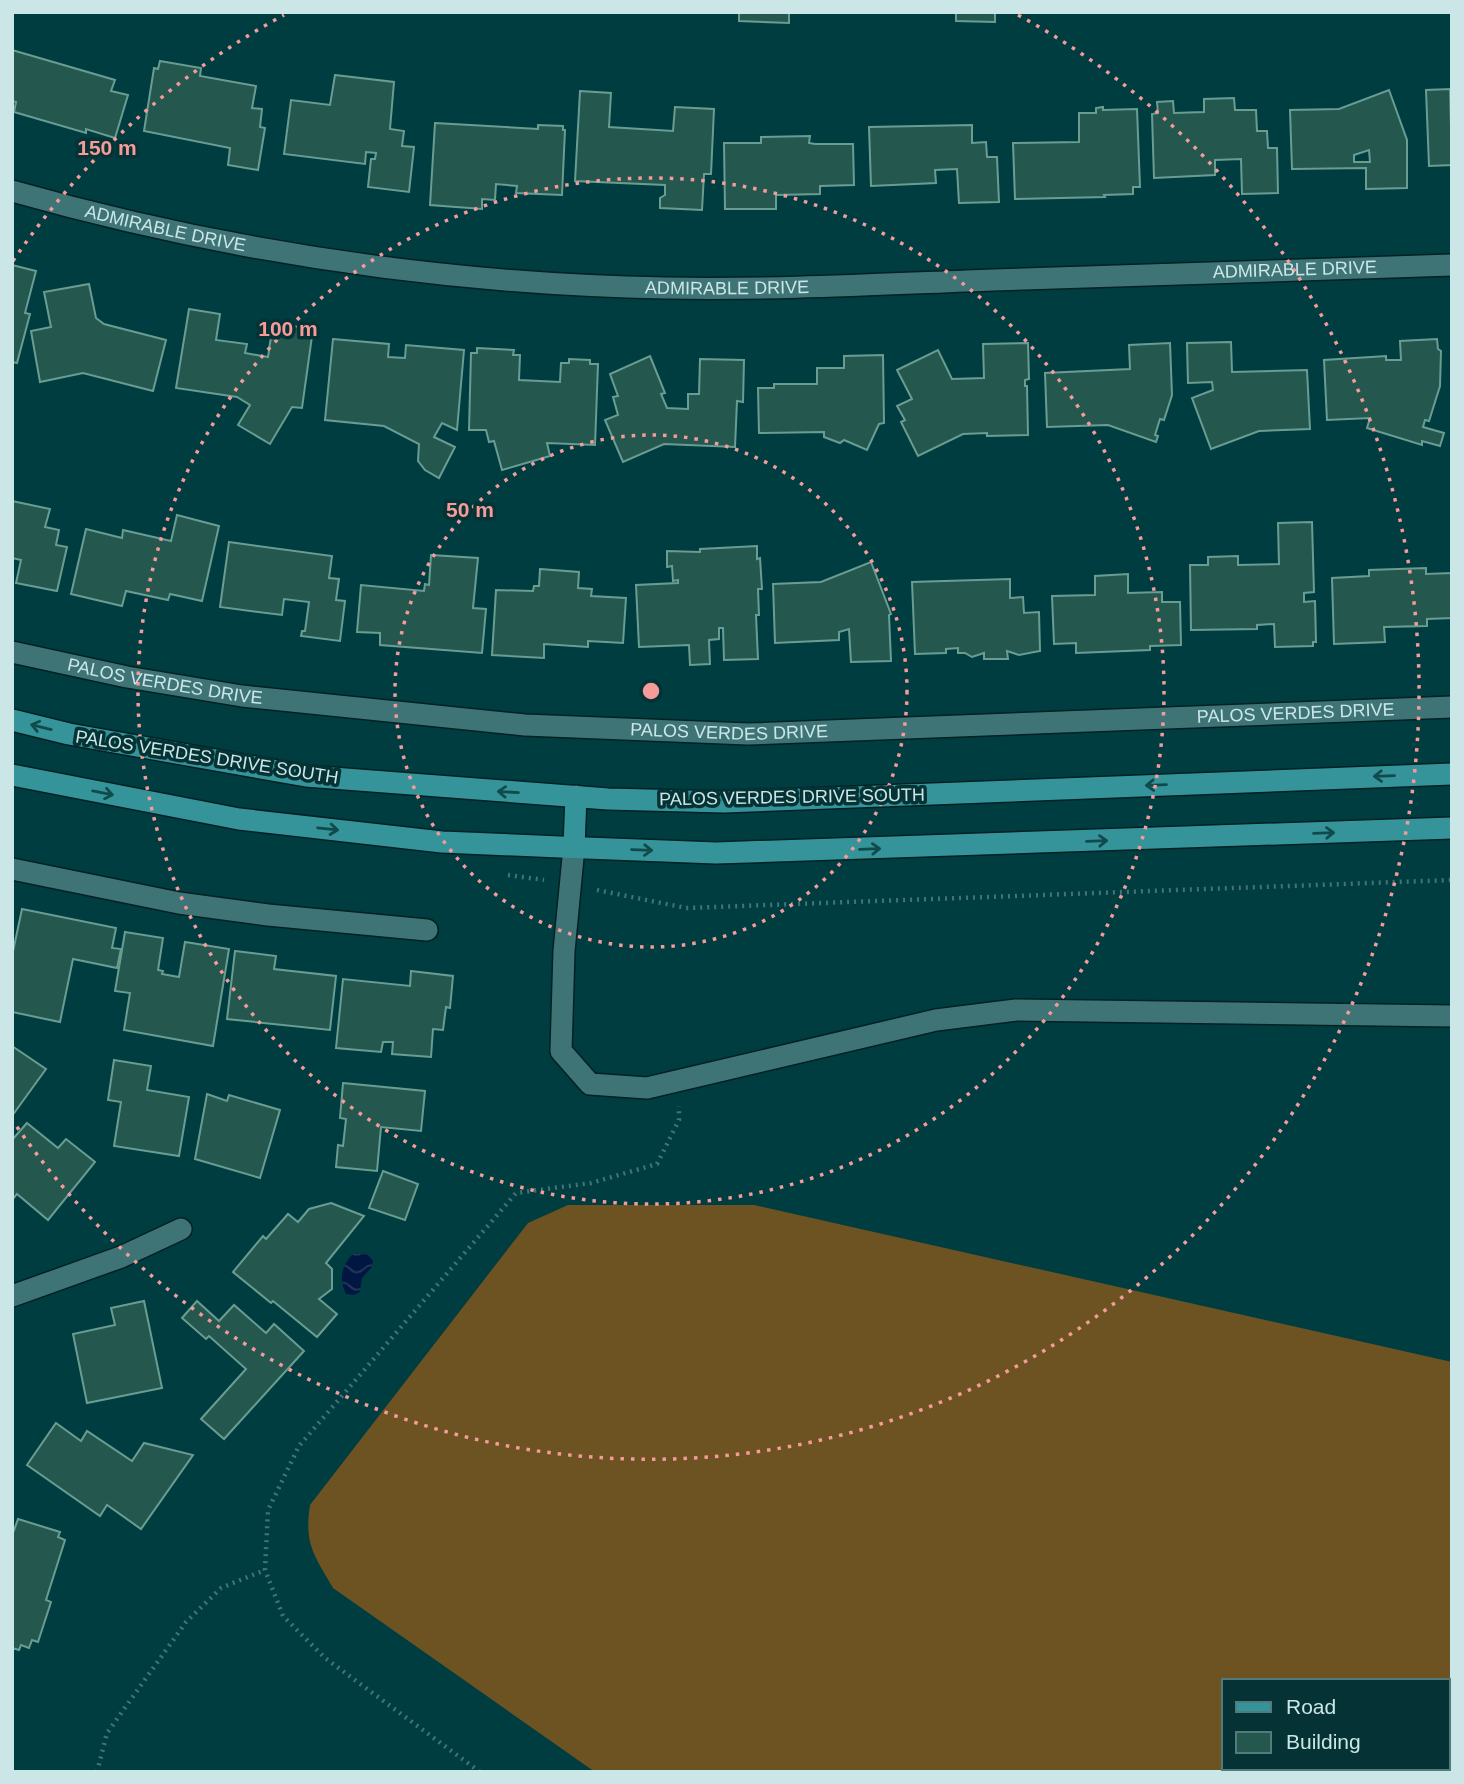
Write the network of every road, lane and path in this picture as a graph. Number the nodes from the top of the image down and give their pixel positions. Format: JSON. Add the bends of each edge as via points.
{"nodes":[{"id":1,"x":12,"y":191,"type":"edge"},
{"id":2,"x":1452,"y":265,"type":"edge"},
{"id":3,"x":12,"y":652,"type":"edge"},
{"id":4,"x":1452,"y":707,"type":"edge"},
{"id":5,"x":12,"y":720,"type":"edge"},
{"id":6,"x":1452,"y":774,"type":"edge"},
{"id":7,"x":12,"y":775,"type":"edge"},
{"id":8,"x":576,"y":796,"type":"junction"},
{"id":9,"x":1452,"y":828,"type":"edge"},
{"id":10,"x":574,"y":847,"type":"junction"},
{"id":11,"x":12,"y":869,"type":"edge"},
{"id":12,"x":427,"y":930,"type":"dead end"},
{"id":13,"x":1452,"y":1016,"type":"edge"},
{"id":14,"x":678,"y":1081,"type":"junction"},
{"id":15,"x":181,"y":1229,"type":"dead end"},
{"id":16,"x":12,"y":1296,"type":"edge"},
{"id":17,"x":265,"y":1570,"type":"junction"},
{"id":18,"x":97,"y":1772,"type":"edge"},
{"id":19,"x":480,"y":1772,"type":"edge"}],
"edges":[{"from":1,"to":2,"type":"street","name":"ADMIRABLE DRIVE","via":[[85,212],[306,257],[550,283],[666,288],[823,286]]},
{"from":3,"to":4,"type":"street","name":"PALOS VERDES DRIVE","via":[[242,696],[524,725],[748,733]]},
{"from":8,"to":5,"type":"main road","name":"PALOS VERDES DRIVE SOUTH","one_way":true,"via":[[306,776]]},
{"from":6,"to":8,"type":"main road","name":"PALOS VERDES DRIVE SOUTH","one_way":true,"via":[[724,803]]},
{"from":7,"to":10,"type":"main road","one_way":true,"via":[[239,819],[442,842]]},
{"from":8,"to":10,"type":"main road"},
{"from":10,"to":9,"type":"main road","one_way":true,"via":[[716,853]]},
{"from":10,"to":14,"type":"street","via":[[561,1051],[590,1084],[646,1088]]},
{"from":11,"to":12,"type":"street","via":[[179,903]]},
{"from":13,"to":14,"type":"street","via":[[1016,1010],[936,1020]]},
{"from":14,"to":17,"type":"path","via":[[679,1120],[657,1164],[591,1183],[516,1193],[299,1446],[268,1510]]},
{"from":15,"to":16,"type":"street"},
{"from":17,"to":18,"type":"path","via":[[220,1588],[187,1622],[107,1733]]},
{"from":17,"to":19,"type":"path","via":[[283,1616],[325,1658]]}]}
